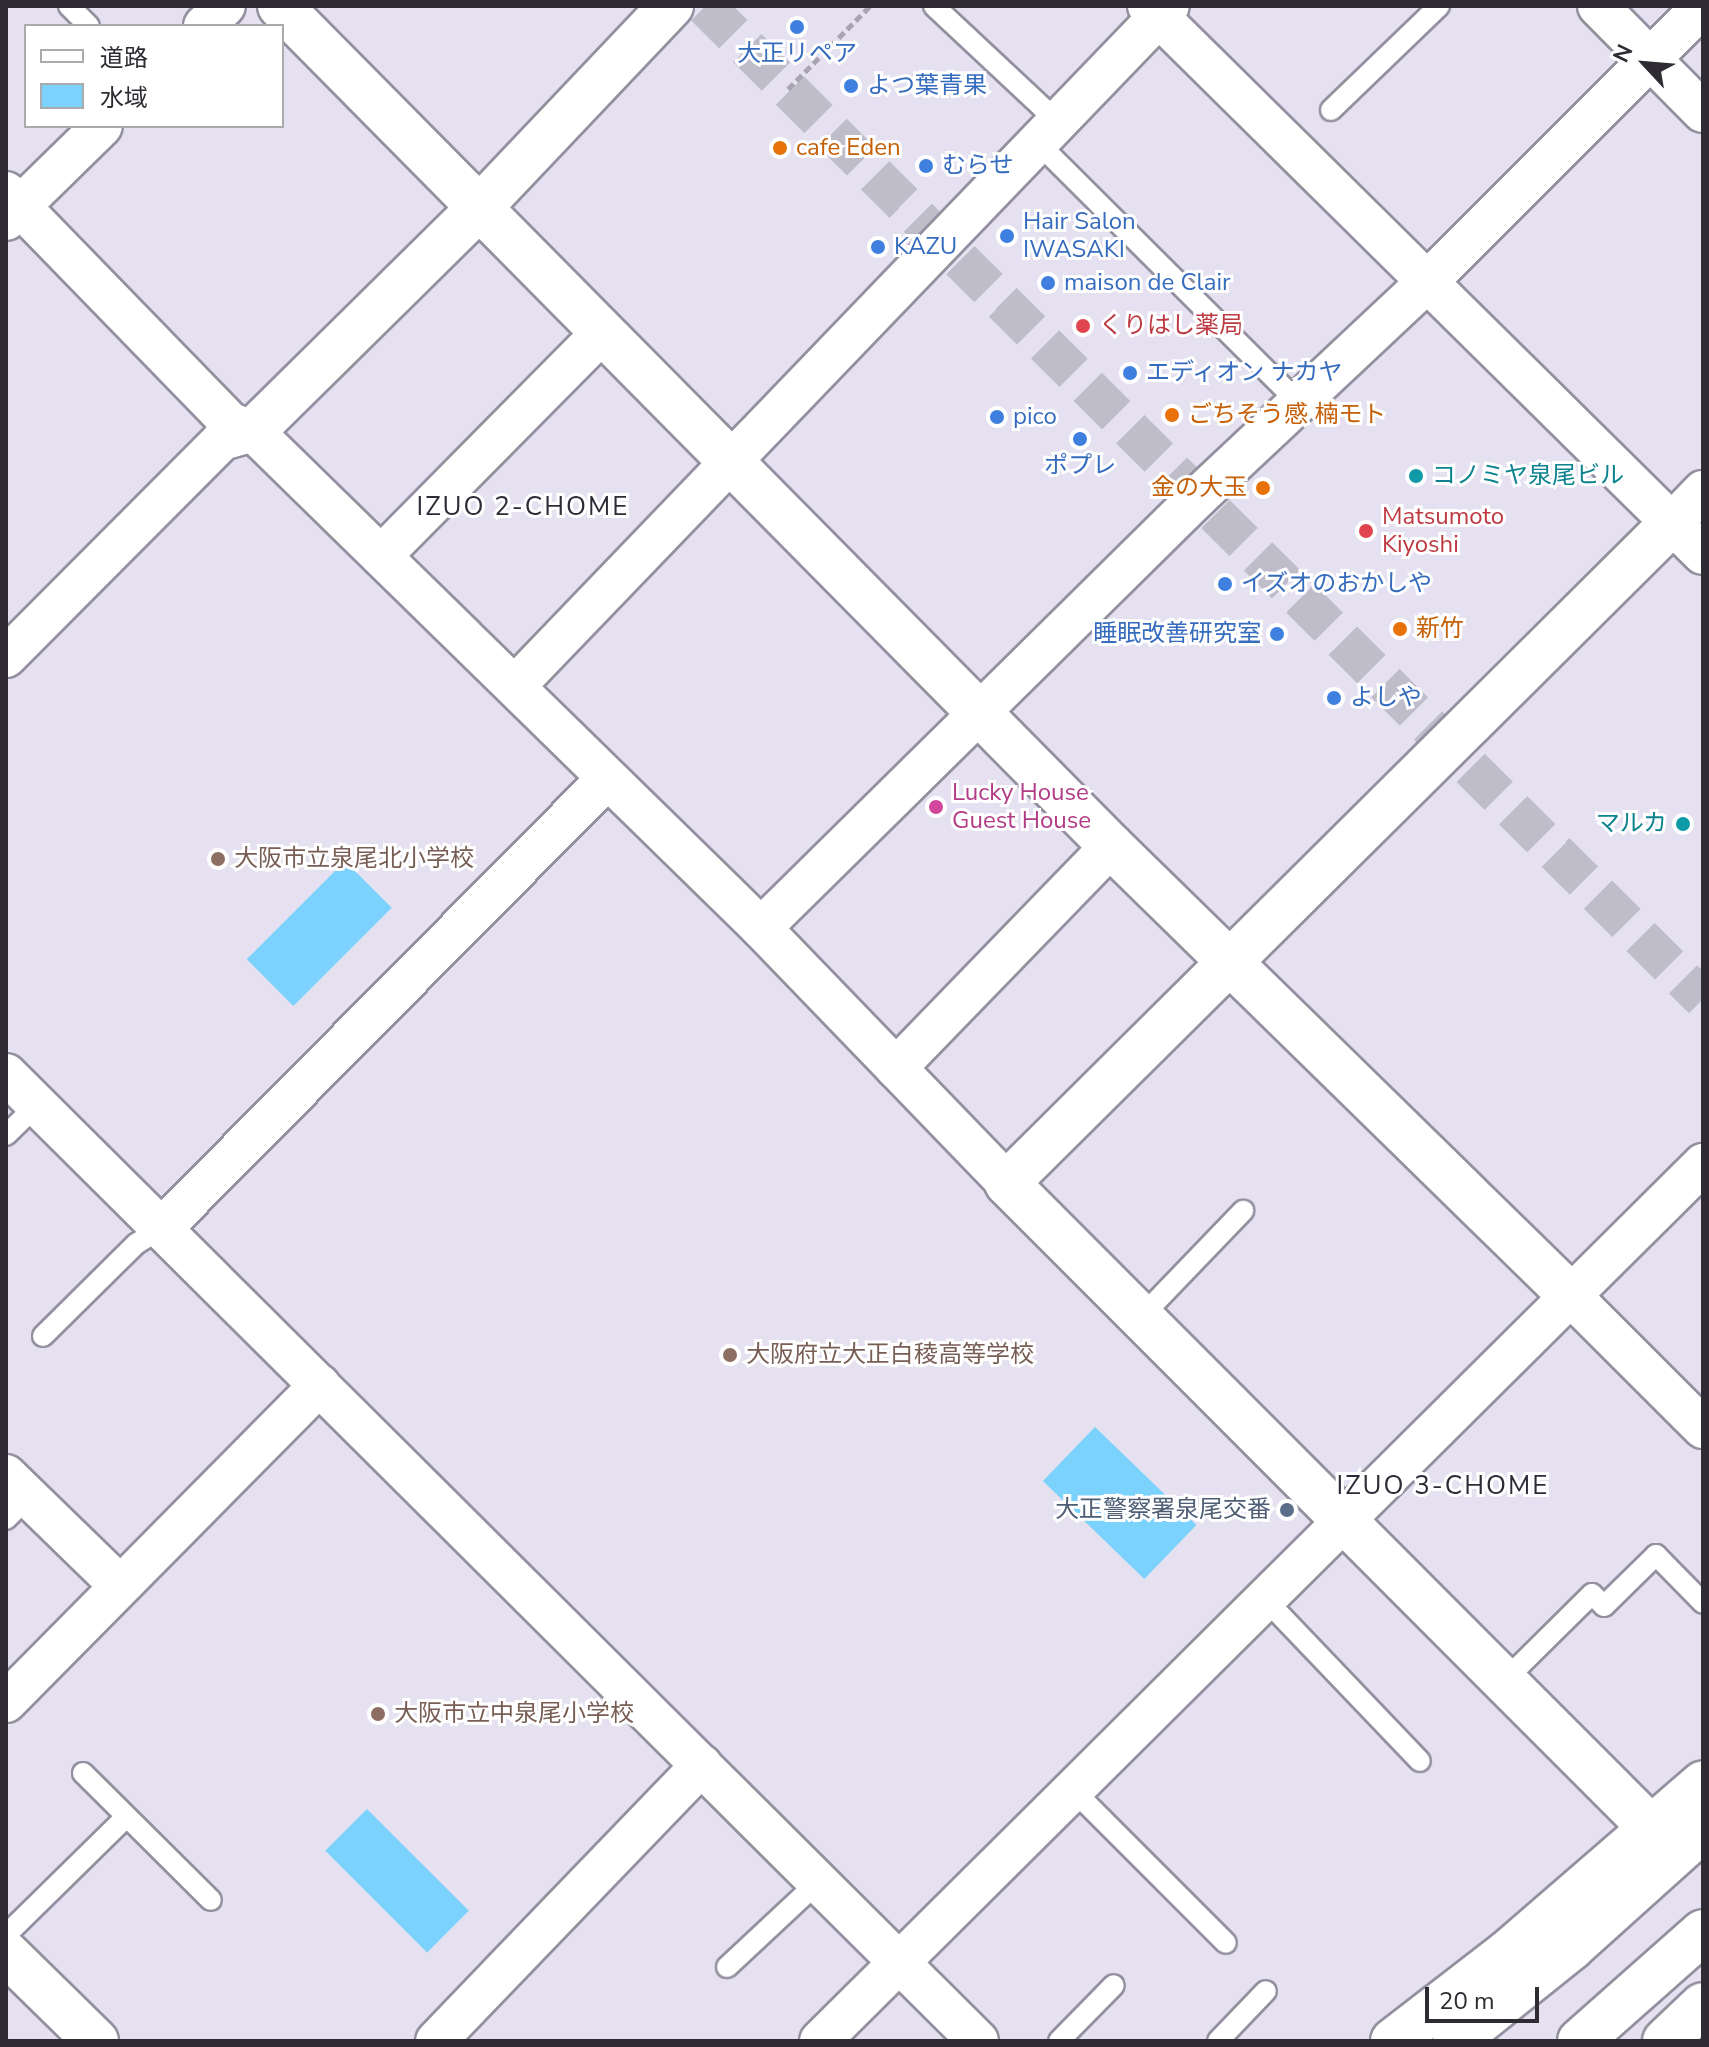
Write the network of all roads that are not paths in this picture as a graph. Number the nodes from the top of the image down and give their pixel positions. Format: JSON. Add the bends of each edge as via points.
{"nodes":[{"id":1,"x":69,"y":6,"type":"edge"},
{"id":2,"x":225,"y":6,"type":"edge"},
{"id":3,"x":280,"y":6,"type":"edge"},
{"id":4,"x":671,"y":6,"type":"edge"},
{"id":5,"x":934,"y":6,"type":"edge"},
{"id":6,"x":1439,"y":6,"type":"edge"},
{"id":7,"x":1598,"y":6,"type":"edge"},
{"id":8,"x":1703,"y":6,"type":"edge"},
{"id":9,"x":1158,"y":9,"type":"edge"},
{"id":10,"x":87,"y":24,"type":"edge"},
{"id":11,"x":206,"y":24,"type":"edge"},
{"id":12,"x":1650,"y":59,"type":"junction"},
{"id":13,"x":1331,"y":110,"type":"dead end"},
{"id":14,"x":1703,"y":112,"type":"edge"},
{"id":15,"x":100,"y":128,"type":"edge"},
{"id":16,"x":1047,"y":131,"type":"junction"},
{"id":17,"x":11,"y":206,"type":"edge"},
{"id":18,"x":479,"y":208,"type":"junction"},
{"id":19,"x":1427,"y":282,"type":"junction"},
{"id":20,"x":602,"y":333,"type":"junction"},
{"id":21,"x":1300,"y":404,"type":"junction"},
{"id":22,"x":253,"y":431,"type":"junction"},
{"id":23,"x":731,"y":461,"type":"junction"},
{"id":24,"x":1703,"y":491,"type":"edge"},
{"id":25,"x":1672,"y":523,"type":"junction"},
{"id":26,"x":1703,"y":554,"type":"edge"},
{"id":27,"x":381,"y":556,"type":"junction"},
{"id":28,"x":6,"y":657,"type":"edge"},
{"id":29,"x":515,"y":686,"type":"junction"},
{"id":30,"x":982,"y":711,"type":"junction"},
{"id":31,"x":607,"y":779,"type":"junction"},
{"id":32,"x":1111,"y":846,"type":"junction"},
{"id":33,"x":761,"y":928,"type":"junction"},
{"id":34,"x":1232,"y":962,"type":"junction"},
{"id":35,"x":896,"y":1068,"type":"junction"},
{"id":36,"x":6,"y":1074,"type":"edge"},
{"id":37,"x":37,"y":1105,"type":"junction"},
{"id":38,"x":6,"y":1135,"type":"edge"},
{"id":39,"x":1703,"y":1164,"type":"edge"},
{"id":40,"x":1007,"y":1183,"type":"junction"},
{"id":41,"x":1243,"y":1211,"type":"dead end"},
{"id":42,"x":162,"y":1228,"type":"junction"},
{"id":43,"x":1570,"y":1295,"type":"junction"},
{"id":44,"x":1140,"y":1318,"type":"junction"},
{"id":45,"x":43,"y":1336,"type":"dead end"},
{"id":46,"x":320,"y":1385,"type":"junction"},
{"id":47,"x":1703,"y":1428,"type":"edge"},
{"id":48,"x":13,"y":1497,"type":"edge"},
{"id":49,"x":1342,"y":1523,"type":"junction"},
{"id":50,"x":120,"y":1586,"type":"junction"},
{"id":51,"x":1265,"y":1599,"type":"junction"},
{"id":52,"x":1703,"y":1603,"type":"edge"},
{"id":53,"x":1503,"y":1682,"type":"junction"},
{"id":54,"x":6,"y":1702,"type":"edge"},
{"id":55,"x":1420,"y":1761,"type":"dead end"},
{"id":56,"x":702,"y":1765,"type":"junction"},
{"id":57,"x":83,"y":1773,"type":"dead end"},
{"id":58,"x":1703,"y":1783,"type":"edge"},
{"id":59,"x":1073,"y":1790,"type":"junction"},
{"id":60,"x":126,"y":1817,"type":"junction"},
{"id":61,"x":1651,"y":1828,"type":"junction"},
{"id":62,"x":1703,"y":1829,"type":"edge"},
{"id":63,"x":1703,"y":1863,"type":"edge"},
{"id":64,"x":818,"y":1882,"type":"junction"},
{"id":65,"x":211,"y":1900,"type":"dead end"},
{"id":66,"x":1703,"y":1932,"type":"edge"},
{"id":67,"x":6,"y":1935,"type":"edge"},
{"id":68,"x":1226,"y":1943,"type":"dead end"},
{"id":69,"x":6,"y":1953,"type":"edge"},
{"id":70,"x":899,"y":1962,"type":"junction"},
{"id":71,"x":1703,"y":1963,"type":"edge"},
{"id":72,"x":727,"y":1967,"type":"dead end"},
{"id":73,"x":1114,"y":1985,"type":"dead end"},
{"id":74,"x":1266,"y":1991,"type":"dead end"},
{"id":75,"x":1703,"y":2005,"type":"edge"},
{"id":76,"x":96,"y":2041,"type":"edge"},
{"id":77,"x":436,"y":2041,"type":"edge"},
{"id":78,"x":820,"y":2041,"type":"edge"},
{"id":79,"x":978,"y":2041,"type":"edge"},
{"id":80,"x":1059,"y":2041,"type":"edge"},
{"id":81,"x":1218,"y":2041,"type":"edge"},
{"id":82,"x":1393,"y":2041,"type":"edge"},
{"id":83,"x":1455,"y":2041,"type":"edge"},
{"id":84,"x":1501,"y":2041,"type":"edge"},
{"id":85,"x":1580,"y":2041,"type":"edge"},
{"id":86,"x":1621,"y":2041,"type":"edge"},
{"id":87,"x":1665,"y":2041,"type":"edge"}],
"edges":[{"from":1,"to":10,"type":"lane"},
{"from":2,"to":11,"type":"street"},
{"from":3,"to":18,"type":"main road"},
{"from":4,"to":18,"type":"main road"},
{"from":5,"to":16,"type":"lane"},
{"from":6,"to":13,"type":"lane"},
{"from":7,"to":12,"type":"street"},
{"from":8,"to":12,"type":"street"},
{"from":9,"to":16,"type":"street"},
{"from":9,"to":19,"type":"street"},
{"from":12,"to":14,"type":"street"},
{"from":12,"to":19,"type":"street"},
{"from":15,"to":17,"type":"street"},
{"from":16,"to":21,"type":"lane"},
{"from":16,"to":23,"type":"street"},
{"from":17,"to":22,"type":"street","via":[[231,423]]},
{"from":18,"to":20,"type":"main road"},
{"from":18,"to":22,"type":"main road"},
{"from":19,"to":21,"type":"street"},
{"from":19,"to":25,"type":"street"},
{"from":20,"to":23,"type":"main road"},
{"from":20,"to":27,"type":"street"},
{"from":21,"to":30,"type":"street"},
{"from":22,"to":27,"type":"street"},
{"from":22,"to":28,"type":"street","via":[[222,440]]},
{"from":23,"to":29,"type":"street"},
{"from":23,"to":30,"type":"main road"},
{"from":24,"to":25,"type":"street"},
{"from":25,"to":26,"type":"street"},
{"from":25,"to":34,"type":"main road"},
{"from":27,"to":29,"type":"street"},
{"from":29,"to":31,"type":"street"},
{"from":30,"to":32,"type":"main road"},
{"from":30,"to":33,"type":"street"},
{"from":31,"to":33,"type":"street"},
{"from":31,"to":42,"type":"street"},
{"from":32,"to":34,"type":"main road"},
{"from":32,"to":35,"type":"street"},
{"from":33,"to":35,"type":"street"},
{"from":34,"to":40,"type":"main road"},
{"from":34,"to":43,"type":"main road"},
{"from":35,"to":40,"type":"street"},
{"from":36,"to":37,"type":"street"},
{"from":37,"to":38,"type":"lane"},
{"from":37,"to":42,"type":"street"},
{"from":39,"to":43,"type":"street"},
{"from":40,"to":44,"type":"main road"},
{"from":41,"to":44,"type":"lane"},
{"from":42,"to":45,"type":"lane","via":[[136,1244]]},
{"from":42,"to":46,"type":"street"},
{"from":43,"to":47,"type":"street"},
{"from":43,"to":49,"type":"street"},
{"from":44,"to":49,"type":"main road"},
{"from":46,"to":50,"type":"street"},
{"from":46,"to":56,"type":"street"},
{"from":48,"to":50,"type":"street"},
{"from":49,"to":51,"type":"street"},
{"from":49,"to":53,"type":"main road"},
{"from":50,"to":54,"type":"street"},
{"from":51,"to":55,"type":"lane"},
{"from":51,"to":59,"type":"street"},
{"from":52,"to":53,"type":"lane","via":[[1656,1555],[1604,1606],[1592,1594]]},
{"from":53,"to":61,"type":"main road"},
{"from":56,"to":64,"type":"street"},
{"from":56,"to":77,"type":"street"},
{"from":57,"to":60,"type":"lane"},
{"from":58,"to":61,"type":"main road"},
{"from":59,"to":68,"type":"lane"},
{"from":59,"to":70,"type":"street"},
{"from":60,"to":65,"type":"lane"},
{"from":60,"to":67,"type":"lane"},
{"from":61,"to":82,"type":"main road","via":[[1507,1953]]},
{"from":62,"to":83,"type":"main road","via":[[1571,1948]]},
{"from":63,"to":84,"type":"main road"},
{"from":64,"to":70,"type":"street"},
{"from":64,"to":72,"type":"lane"},
{"from":66,"to":85,"type":"main road"},
{"from":69,"to":76,"type":"main road"},
{"from":70,"to":78,"type":"street"},
{"from":70,"to":79,"type":"street"},
{"from":71,"to":86,"type":"main road"},
{"from":73,"to":80,"type":"lane"},
{"from":74,"to":81,"type":"lane"},
{"from":75,"to":87,"type":"main road"}]}
